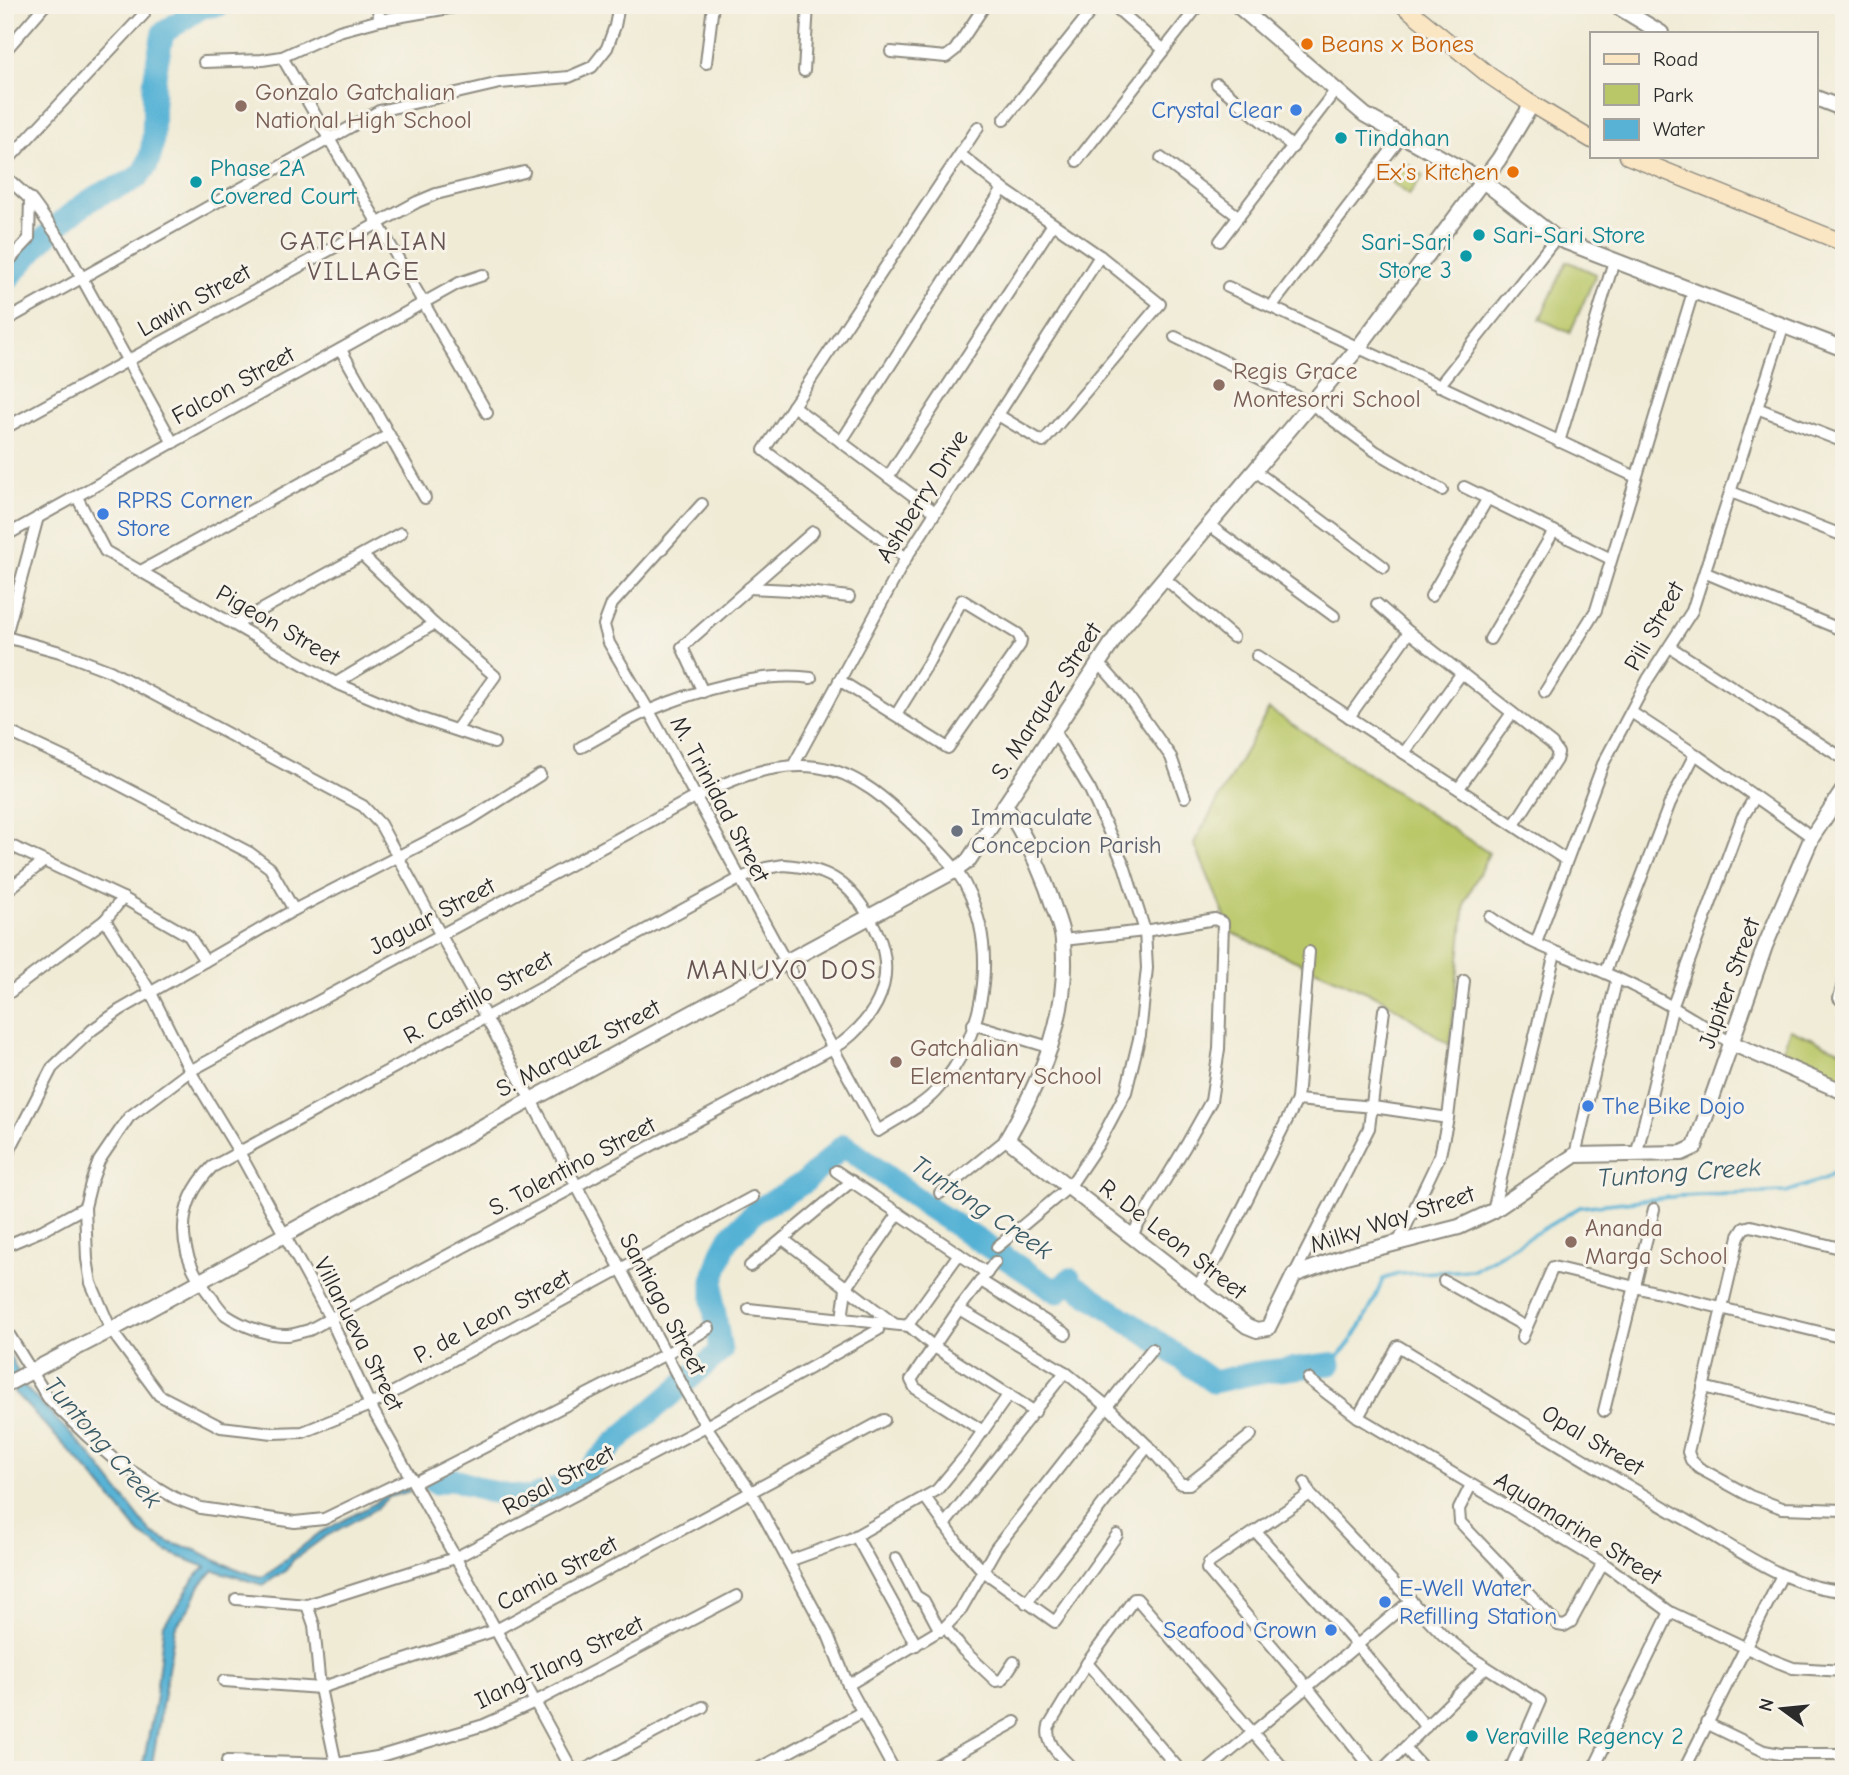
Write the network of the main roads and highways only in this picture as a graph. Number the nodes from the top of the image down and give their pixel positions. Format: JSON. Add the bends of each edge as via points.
{"nodes":[{"id":1,"x":1403,"y":5,"type":"edge"},
{"id":2,"x":1590,"y":139,"type":"edge"},
{"id":3,"x":1633,"y":158,"type":"edge"},
{"id":4,"x":1844,"y":243,"type":"edge"}],
"edges":[{"from":1,"to":2,"type":"main road","via":[[1490,76]]},
{"from":3,"to":4,"type":"main road"}]}
